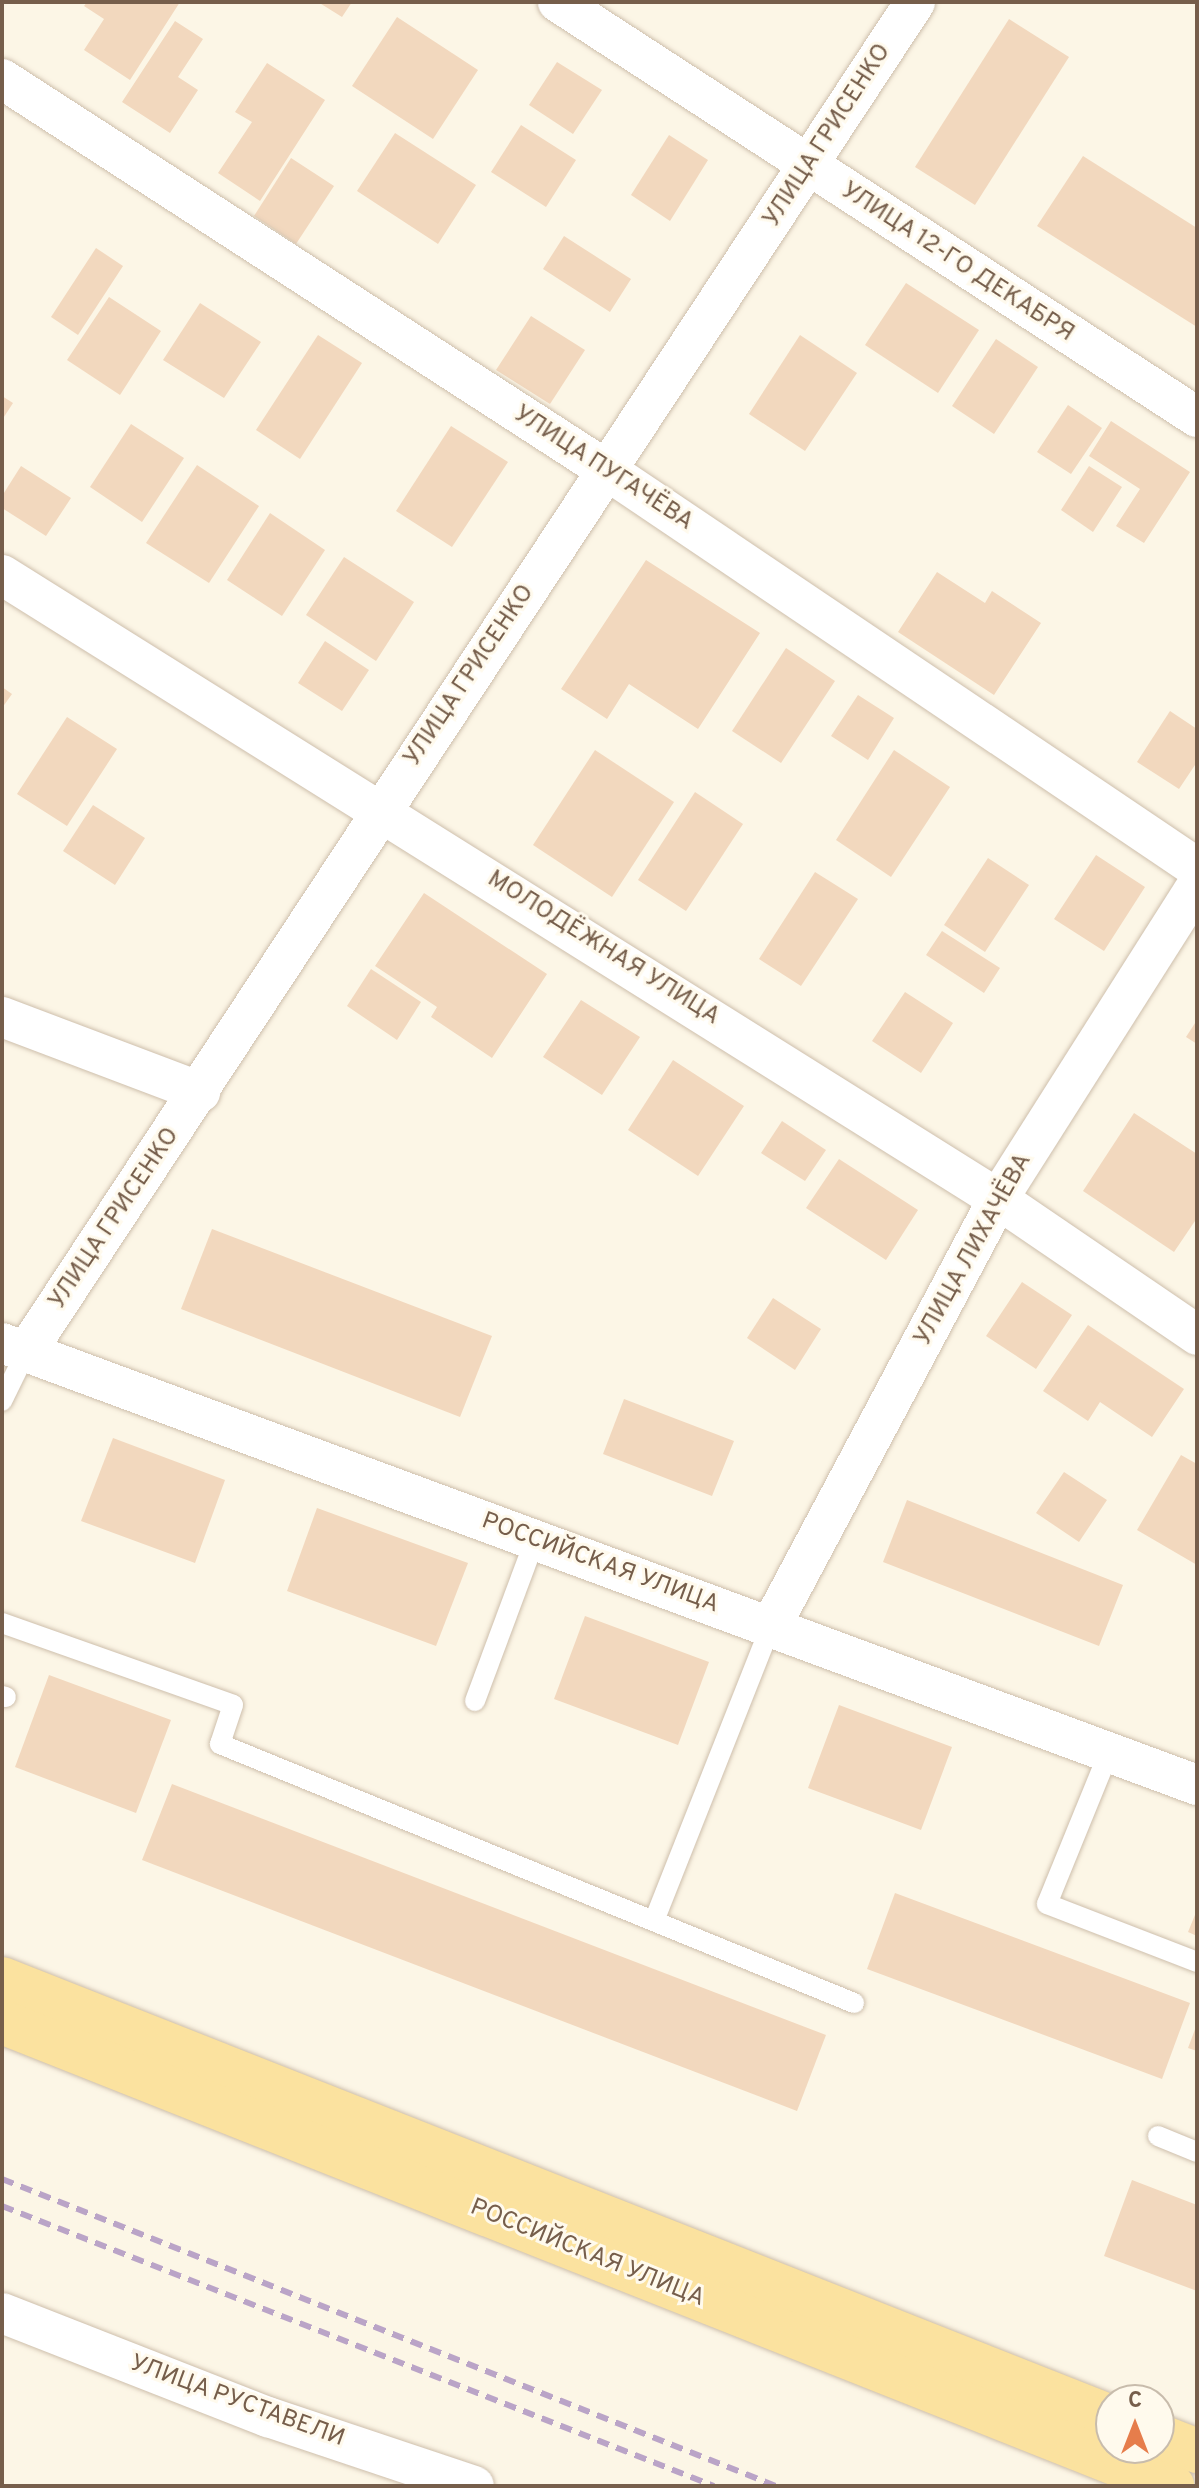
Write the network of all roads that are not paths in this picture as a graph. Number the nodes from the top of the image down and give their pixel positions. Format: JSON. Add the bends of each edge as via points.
{"nodes":[{"id":1,"x":558,"y":2,"type":"edge"},
{"id":2,"x":915,"y":2,"type":"edge"},
{"id":3,"x":2,"y":79,"type":"edge"},
{"id":4,"x":808,"y":168,"type":"junction"},
{"id":5,"x":1197,"y":417,"type":"edge"},
{"id":6,"x":608,"y":471,"type":"junction"},
{"id":7,"x":2,"y":575,"type":"edge"},
{"id":8,"x":377,"y":813,"type":"junction"},
{"id":9,"x":1197,"y":868,"type":"edge"},
{"id":10,"x":1197,"y":885,"type":"edge"},
{"id":11,"x":2,"y":1017,"type":"edge"},
{"id":12,"x":200,"y":1092,"type":"junction"},
{"id":13,"x":998,"y":1199,"type":"junction"},
{"id":14,"x":1197,"y":1335,"type":"edge"},
{"id":15,"x":14,"y":1348,"type":"edge"},
{"id":16,"x":2,"y":1401,"type":"edge"},
{"id":17,"x":535,"y":1540,"type":"junction"},
{"id":18,"x":2,"y":1623,"type":"edge"},
{"id":19,"x":771,"y":1626,"type":"junction"},
{"id":20,"x":475,"y":1701,"type":"dead end"},
{"id":21,"x":1109,"y":1752,"type":"junction"},
{"id":22,"x":1197,"y":1785,"type":"edge"},
{"id":23,"x":654,"y":1921,"type":"junction"},
{"id":24,"x":1197,"y":1962,"type":"edge"},
{"id":25,"x":2,"y":1979,"type":"edge"},
{"id":26,"x":854,"y":2003,"type":"dead end"},
{"id":27,"x":2,"y":2022,"type":"edge"},
{"id":28,"x":1158,"y":2136,"type":"dead end"},
{"id":29,"x":1197,"y":2152,"type":"edge"},
{"id":30,"x":2,"y":2313,"type":"edge"},
{"id":31,"x":1095,"y":2411,"type":"edge"},
{"id":32,"x":1175,"y":2442,"type":"edge"},
{"id":33,"x":1197,"y":2451,"type":"edge"},
{"id":34,"x":474,"y":2486,"type":"edge"},
{"id":35,"x":1172,"y":2486,"type":"edge"}],
"edges":[{"from":1,"to":4,"type":"street","name":"УЛИЦА 12-ГО ДЕКАБРЯ"},
{"from":2,"to":4,"type":"street","name":"УЛИЦА ГРИСЕНКО"},
{"from":3,"to":6,"type":"street","name":"УЛИЦА ПУГАЧЁВА"},
{"from":4,"to":5,"type":"street","name":"УЛИЦА 12-ГО ДЕКАБРЯ"},
{"from":4,"to":6,"type":"street","name":"УЛИЦА ГРИСЕНКО"},
{"from":6,"to":8,"type":"street","name":"УЛИЦА ГРИСЕНКО"},
{"from":6,"to":9,"type":"street","name":"УЛИЦА ПУГАЧЁВА"},
{"from":7,"to":8,"type":"street","name":"МОЛОДЁЖНАЯ УЛИЦА"},
{"from":8,"to":12,"type":"street","name":"УЛИЦА ГРИСЕНКО"},
{"from":8,"to":13,"type":"street","name":"МОЛОДЁЖНАЯ УЛИЦА","via":[[451,852]]},
{"from":10,"to":13,"type":"street","name":"УЛИЦА ЛИХАЧЁВА"},
{"from":11,"to":12,"type":"street"},
{"from":12,"to":15,"type":"street","name":"УЛИЦА ГРИСЕНКО"},
{"from":13,"to":14,"type":"street","name":"МОЛОДЁЖНАЯ УЛИЦА"},
{"from":13,"to":19,"type":"street","name":"УЛИЦА ЛИХАЧЁВА"},
{"from":15,"to":16,"type":"lane"},
{"from":15,"to":17,"type":"street","name":"РОССИЙСКАЯ УЛИЦА"},
{"from":17,"to":19,"type":"street","name":"РОССИЙСКАЯ УЛИЦА"},
{"from":17,"to":20,"type":"lane"},
{"from":18,"to":23,"type":"lane","via":[[233,1705],[220,1744]]},
{"from":19,"to":21,"type":"street","name":"РОССИЙСКАЯ УЛИЦА"},
{"from":19,"to":23,"type":"lane"},
{"from":21,"to":22,"type":"street","name":"РОССИЙСКАЯ УЛИЦА"},
{"from":21,"to":24,"type":"lane","via":[[1047,1904]]},
{"from":23,"to":26,"type":"lane"},
{"from":25,"to":31,"type":"main road","name":"РОССИЙСКАЯ УЛИЦА"},
{"from":27,"to":35,"type":"main road","name":"РОССИЙСКАЯ УЛИЦА"},
{"from":28,"to":29,"type":"lane"},
{"from":30,"to":34,"type":"street","name":"УЛИЦА РУСТАВЕЛИ","via":[[268,2417]]},
{"from":32,"to":33,"type":"main road"}]}
